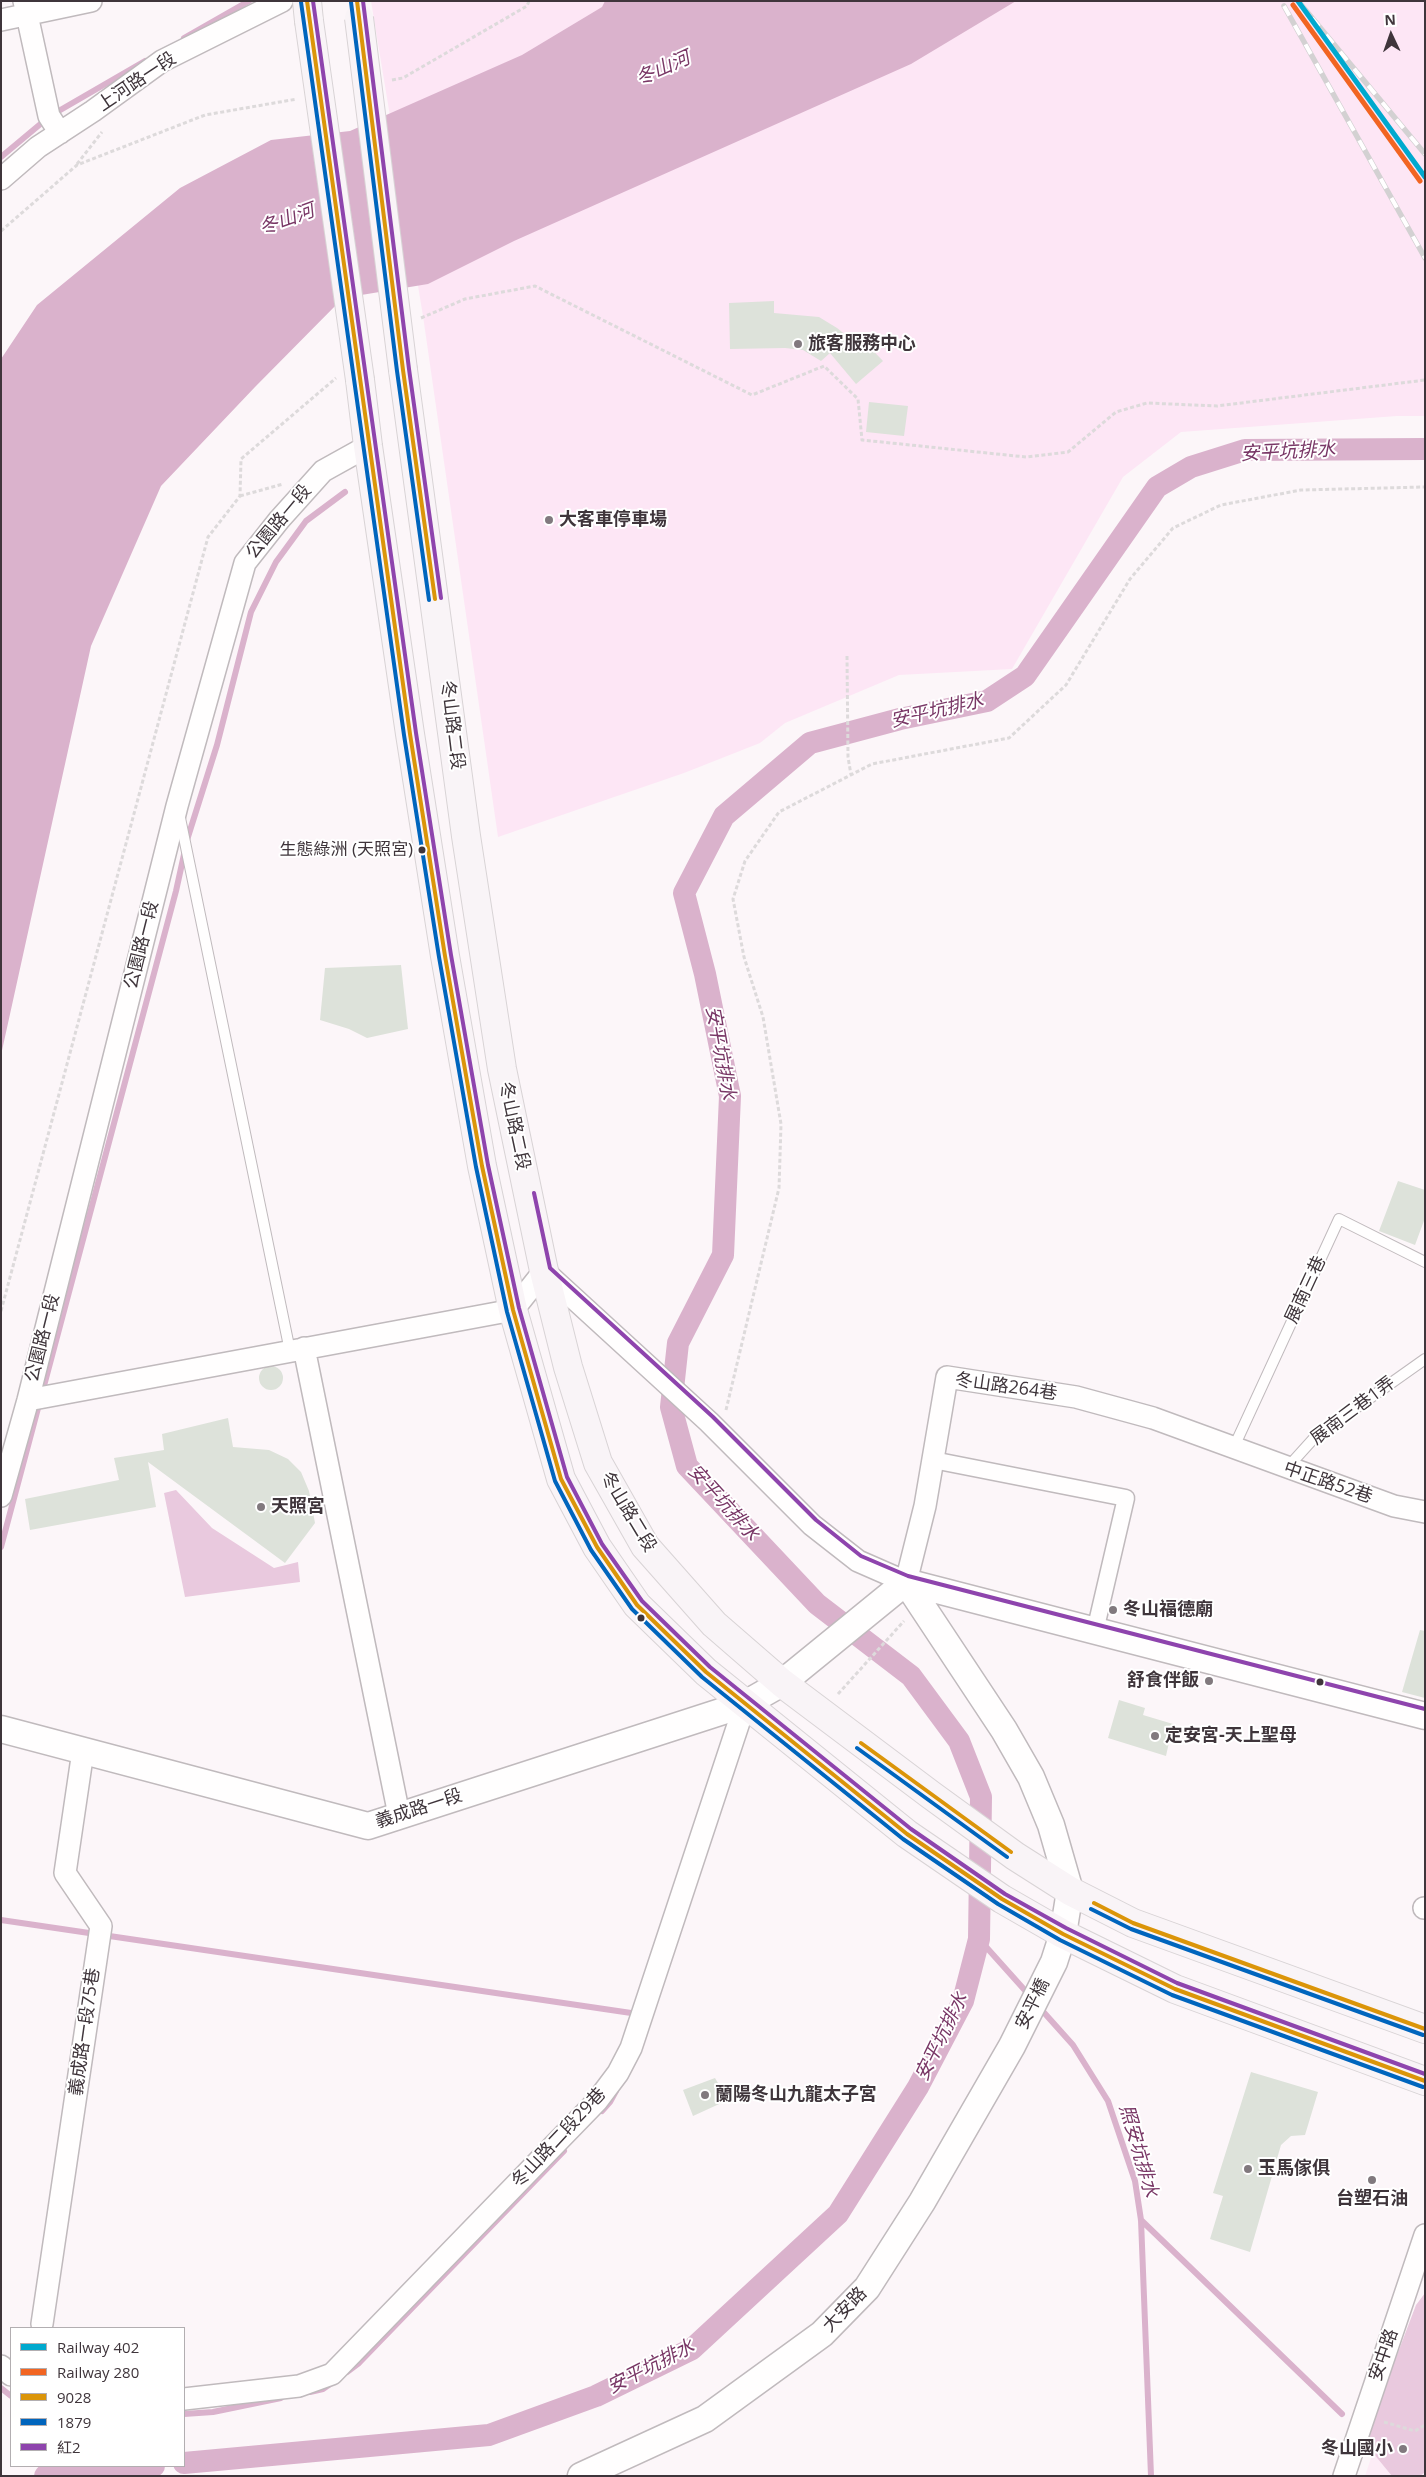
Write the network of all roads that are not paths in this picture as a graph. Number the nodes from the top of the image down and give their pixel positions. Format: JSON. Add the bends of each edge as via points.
{"nodes":[{"id":1,"x":91,"y":1,"type":"edge"},
{"id":2,"x":282,"y":1,"type":"edge"},
{"id":3,"x":26,"y":8,"type":"edge"},
{"id":4,"x":358,"y":10,"type":"edge"},
{"id":5,"x":308,"y":11,"type":"edge"},
{"id":6,"x":1,"y":20,"type":"edge"},
{"id":7,"x":60,"y":133,"type":"junction"},
{"id":8,"x":1,"y":179,"type":"edge"},
{"id":9,"x":368,"y":446,"type":"junction"},
{"id":10,"x":177,"y":806,"type":"junction"},
{"id":11,"x":1425,"y":1262,"type":"edge"},
{"id":12,"x":544,"y":1270,"type":"junction"},
{"id":13,"x":513,"y":1310,"type":"junction"},
{"id":14,"x":297,"y":1350,"type":"junction"},
{"id":15,"x":1425,"y":1358,"type":"edge"},
{"id":16,"x":28,"y":1400,"type":"junction"},
{"id":17,"x":1233,"y":1449,"type":"junction"},
{"id":18,"x":933,"y":1460,"type":"junction"},
{"id":19,"x":1287,"y":1468,"type":"junction"},
{"id":20,"x":1,"y":1496,"type":"edge"},
{"id":21,"x":1425,"y":1512,"type":"edge"},
{"id":22,"x":906,"y":1582,"type":"junction"},
{"id":23,"x":1095,"y":1631,"type":"junction"},
{"id":24,"x":782,"y":1683,"type":"junction"},
{"id":25,"x":745,"y":1704,"type":"junction"},
{"id":26,"x":1425,"y":1716,"type":"edge"},
{"id":27,"x":1,"y":1729,"type":"edge"},
{"id":28,"x":84,"y":1751,"type":"junction"},
{"id":29,"x":399,"y":1815,"type":"junction"},
{"id":30,"x":1070,"y":1891,"type":"junction"},
{"id":31,"x":1063,"y":1934,"type":"junction"},
{"id":32,"x":1425,"y":2030,"type":"edge"},
{"id":33,"x":1012,"y":2046,"type":"joint"},
{"id":34,"x":1425,"y":2081,"type":"edge"},
{"id":35,"x":1425,"y":2235,"type":"edge"},
{"id":36,"x":42,"y":2324,"type":"dead end"},
{"id":37,"x":185,"y":2399,"type":"edge"},
{"id":38,"x":581,"y":2476,"type":"edge"},
{"id":39,"x":1344,"y":2476,"type":"edge"}],
"edges":[{"from":1,"to":3,"type":"street"},
{"from":2,"to":7,"type":"street","name":"上河路一段","via":[[162,61]]},
{"from":3,"to":6,"type":"street"},
{"from":3,"to":7,"type":"street","via":[[49,116]]},
{"from":4,"to":12,"type":"main road","name":"冬山路二段","bridge":true,"via":[[482,952],[502,1069]]},
{"from":5,"to":9,"type":"main road","name":"冬山路二段","bridge":true,"via":[[349,379]]},
{"from":7,"to":8,"type":"street","name":"上河路一段"},
{"from":9,"to":10,"type":"street","name":"公園路一段","via":[[323,471],[244,563]]},
{"from":9,"to":13,"type":"main road","name":"冬山路二段","via":[[448,974],[482,1166]]},
{"from":10,"to":14,"type":"lane"},
{"from":10,"to":16,"type":"street","name":"公園路一段"},
{"from":11,"to":17,"type":"lane","name":"展南三巷","via":[[1339,1219]]},
{"from":12,"to":13,"type":"street"},
{"from":12,"to":22,"type":"street","via":[[715,1429],[812,1525],[858,1561]]},
{"from":12,"to":24,"type":"main road","name":"冬山路二段","via":[[568,1367],[598,1462],[645,1546],[714,1624]]},
{"from":13,"to":14,"type":"street"},
{"from":13,"to":25,"type":"main road","name":"冬山路二段","via":[[561,1479],[597,1547],[637,1605],[706,1672]]},
{"from":14,"to":16,"type":"street"},
{"from":14,"to":29,"type":"street"},
{"from":15,"to":19,"type":"lane","name":"展南三巷1弄","via":[[1315,1437]]},
{"from":16,"to":20,"type":"street","name":"公園路一段"},
{"from":17,"to":18,"type":"street","name":"冬山路264巷","via":[[1153,1418],[1076,1397],[947,1377]]},
{"from":17,"to":19,"type":"street","name":"中正路52巷"},
{"from":18,"to":22,"type":"street","name":"冬山路264巷","via":[[926,1506]]},
{"from":18,"to":23,"type":"street","via":[[1126,1498]]},
{"from":19,"to":21,"type":"street","name":"中正路52巷","via":[[1394,1506]]},
{"from":22,"to":23,"type":"street"},
{"from":22,"to":24,"type":"street","name":"義成路一段"},
{"from":22,"to":30,"type":"street","via":[[1004,1730],[1031,1777],[1051,1825]]},
{"from":23,"to":26,"type":"street"},
{"from":24,"to":25,"type":"street","name":"義成路一段"},
{"from":24,"to":30,"type":"main road","name":"冬山路二段","via":[[931,1796]]},
{"from":25,"to":29,"type":"street","name":"義成路一段"},
{"from":25,"to":31,"type":"main road","name":"冬山路二段","via":[[907,1834],[1002,1899]]},
{"from":25,"to":37,"type":"street","name":"冬山路二段29巷","via":[[631,2048],[618,2074],[332,2374],[298,2386]]},
{"from":27,"to":28,"type":"street","name":"義成路一段"},
{"from":28,"to":29,"type":"street","name":"義成路一段","via":[[368,1826]]},
{"from":28,"to":36,"type":"street","name":"義成路一段75巷","via":[[64,1873],[101,1926]]},
{"from":30,"to":31,"type":"street","name":"安平橋"},
{"from":30,"to":32,"type":"main road","name":"冬山路二段","via":[[1133,1923]]},
{"from":31,"to":33,"type":"street","name":"安平橋","via":[[1054,1962]]},
{"from":31,"to":34,"type":"main road","name":"冬山路二段","via":[[1175,1989]]},
{"from":33,"to":38,"type":"street","name":"大安路","via":[[922,2202],[867,2288],[822,2334],[705,2418]]},
{"from":35,"to":39,"type":"street","name":"安中路"}]}
